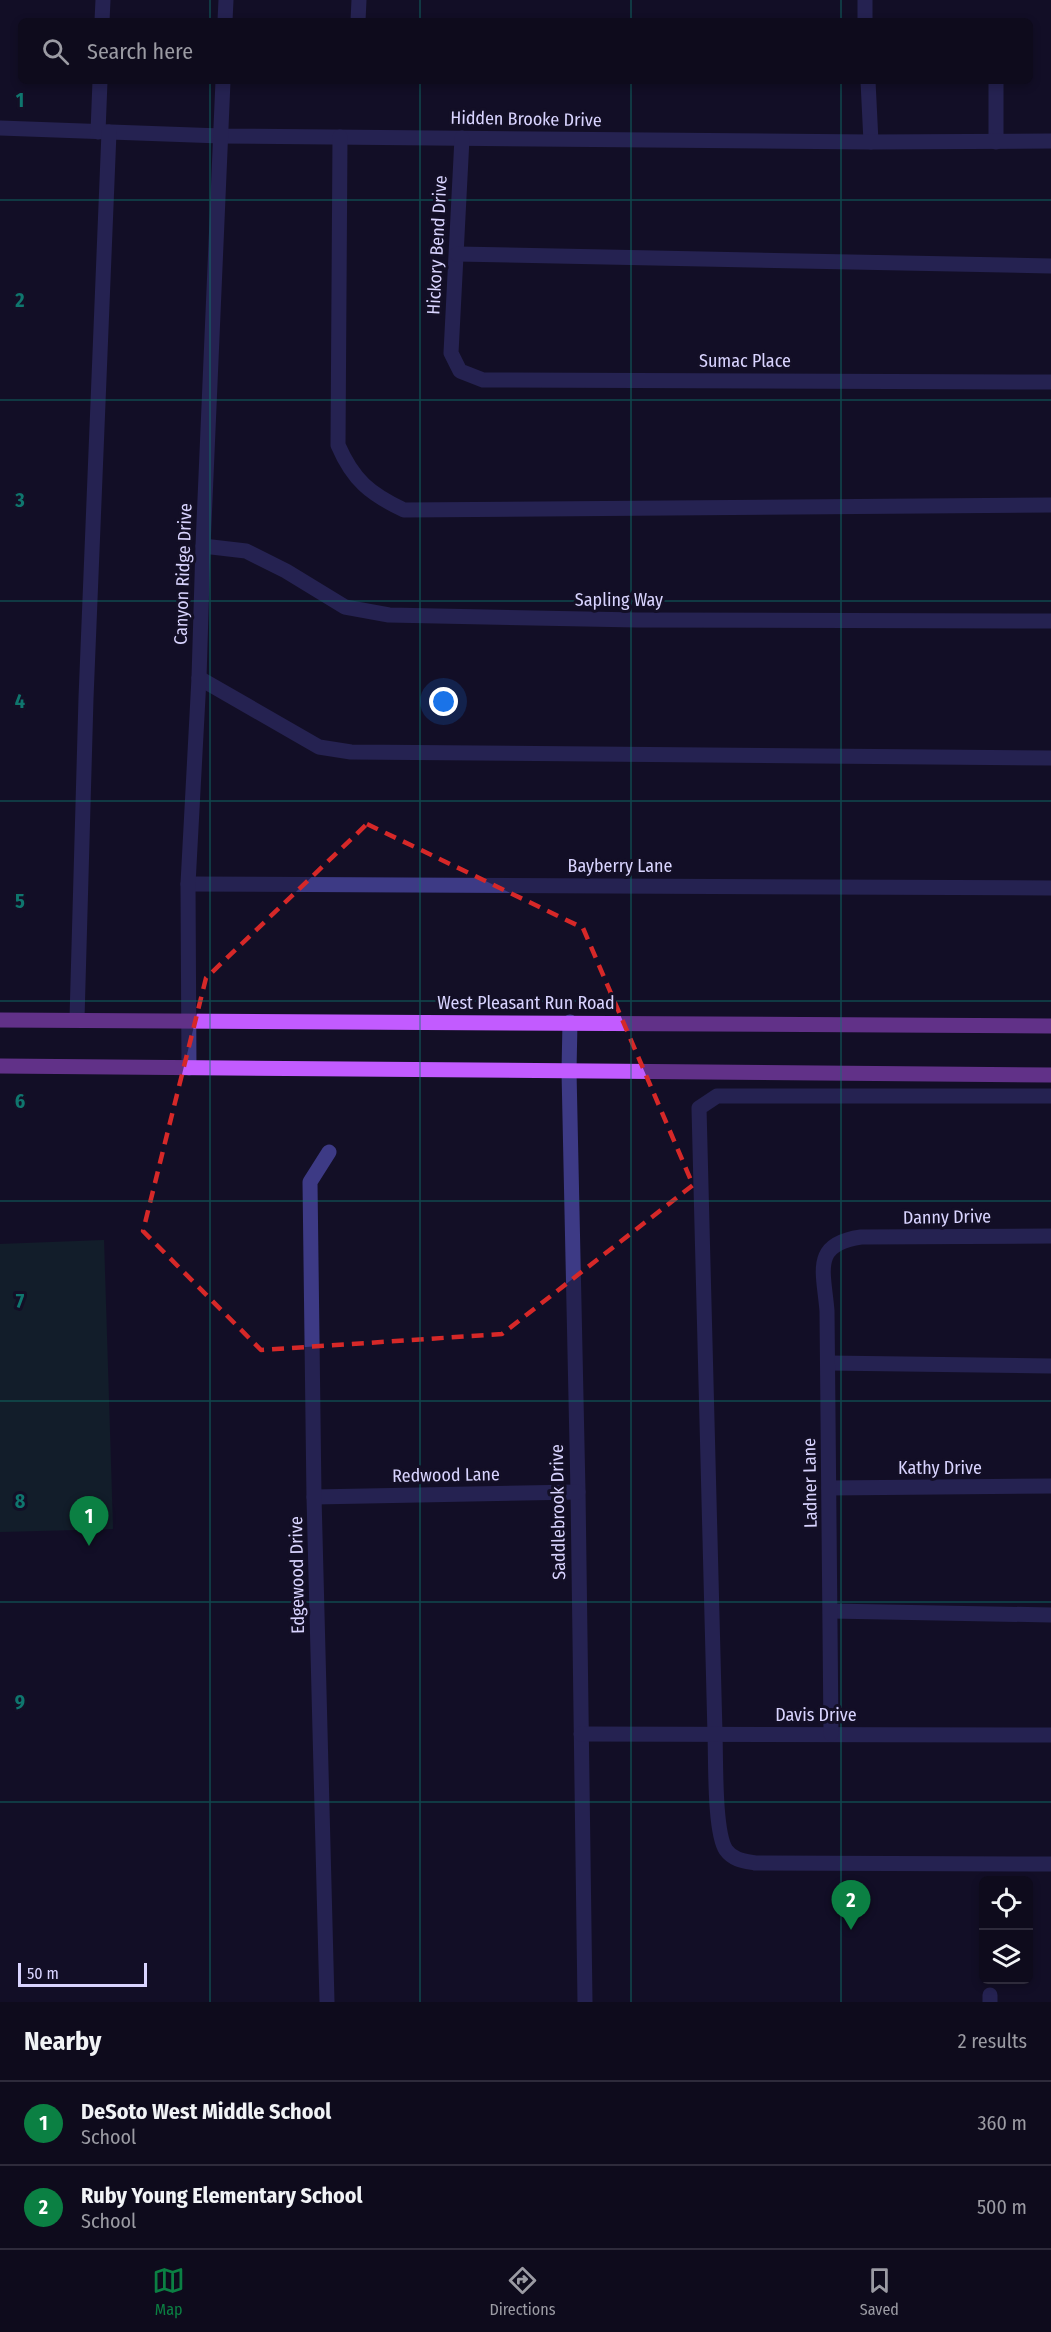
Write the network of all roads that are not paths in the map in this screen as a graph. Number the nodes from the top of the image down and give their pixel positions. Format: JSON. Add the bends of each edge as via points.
{"nodes":[{"id":1,"x":103,"y":0,"type":"edge"},
{"id":2,"x":226,"y":0,"type":"edge"},
{"id":3,"x":359,"y":0,"type":"edge"},
{"id":4,"x":865,"y":0,"type":"edge"},
{"id":5,"x":102,"y":18,"type":"edge"},
{"id":6,"x":225,"y":18,"type":"edge"},
{"id":7,"x":358,"y":18,"type":"edge"},
{"id":8,"x":866,"y":18,"type":"edge"},
{"id":9,"x":100,"y":84,"type":"edge"},
{"id":10,"x":223,"y":84,"type":"edge"},
{"id":11,"x":868,"y":84,"type":"edge"},
{"id":12,"x":996,"y":84,"type":"edge"},
{"id":13,"x":0,"y":128,"type":"edge"},
{"id":14,"x":103,"y":132,"type":"junction"},
{"id":15,"x":221,"y":136,"type":"junction"},
{"id":16,"x":340,"y":137,"type":"junction"},
{"id":17,"x":462,"y":138,"type":"junction"},
{"id":18,"x":1051,"y":141,"type":"edge"},
{"id":19,"x":871,"y":142,"type":"junction"},
{"id":20,"x":996,"y":142,"type":"junction"},
{"id":21,"x":457,"y":255,"type":"junction"},
{"id":22,"x":1051,"y":266,"type":"edge"},
{"id":23,"x":452,"y":353,"type":"joint"},
{"id":24,"x":1051,"y":382,"type":"edge"},
{"id":25,"x":1051,"y":505,"type":"edge"},
{"id":26,"x":203,"y":546,"type":"junction"},
{"id":27,"x":1051,"y":621,"type":"edge"},
{"id":28,"x":200,"y":678,"type":"junction"},
{"id":29,"x":1051,"y":758,"type":"edge"},
{"id":30,"x":188,"y":884,"type":"junction"},
{"id":31,"x":1051,"y":888,"type":"edge"},
{"id":32,"x":78,"y":1019,"type":"junction"},
{"id":33,"x":0,"y":1020,"type":"edge"},
{"id":34,"x":189,"y":1020,"type":"junction"},
{"id":35,"x":570,"y":1022,"type":"junction"},
{"id":36,"x":1051,"y":1026,"type":"edge"},
{"id":37,"x":0,"y":1066,"type":"edge"},
{"id":38,"x":189,"y":1068,"type":"junction"},
{"id":39,"x":569,"y":1071,"type":"junction"},
{"id":40,"x":1051,"y":1075,"type":"edge"},
{"id":41,"x":1051,"y":1096,"type":"edge"},
{"id":42,"x":329,"y":1152,"type":"dead end"},
{"id":43,"x":1051,"y":1236,"type":"edge"},
{"id":44,"x":844,"y":1240,"type":"joint"},
{"id":45,"x":828,"y":1363,"type":"junction"},
{"id":46,"x":1051,"y":1366,"type":"edge"},
{"id":47,"x":1051,"y":1486,"type":"edge"},
{"id":48,"x":829,"y":1488,"type":"junction"},
{"id":49,"x":578,"y":1492,"type":"junction"},
{"id":50,"x":314,"y":1497,"type":"junction"},
{"id":51,"x":831,"y":1611,"type":"junction"},
{"id":52,"x":1051,"y":1615,"type":"edge"},
{"id":53,"x":581,"y":1734,"type":"junction"},
{"id":54,"x":715,"y":1734,"type":"junction"},
{"id":55,"x":831,"y":1734,"type":"junction"},
{"id":56,"x":1051,"y":1735,"type":"edge"},
{"id":57,"x":1051,"y":1864,"type":"edge"},
{"id":58,"x":327,"y":2002,"type":"edge"},
{"id":59,"x":585,"y":2002,"type":"edge"}],
"edges":[{"from":1,"to":5,"type":"street"},
{"from":2,"to":6,"type":"street"},
{"from":3,"to":7,"type":"street"},
{"from":4,"to":8,"type":"street"},
{"from":9,"to":14,"type":"street"},
{"from":10,"to":15,"type":"street","name":"Canyon Ridge Drive"},
{"from":11,"to":19,"type":"street"},
{"from":12,"to":20,"type":"street"},
{"from":13,"to":14,"type":"street","name":"Hidden Brooke Drive"},
{"from":14,"to":15,"type":"street","name":"Hidden Brooke Drive"},
{"from":14,"to":32,"type":"street"},
{"from":15,"to":16,"type":"street","name":"Hidden Brooke Drive"},
{"from":15,"to":26,"type":"street","name":"Canyon Ridge Drive"},
{"from":16,"to":17,"type":"street","name":"Hidden Brooke Drive"},
{"from":16,"to":25,"type":"street","via":[[338,445],[361,484],[380,499],[404,510]]},
{"from":17,"to":19,"type":"street","name":"Hidden Brooke Drive"},
{"from":17,"to":21,"type":"street","name":"Hickory Bend Drive"},
{"from":18,"to":20,"type":"street","name":"Hidden Brooke Drive"},
{"from":19,"to":20,"type":"street","name":"Hidden Brooke Drive"},
{"from":21,"to":22,"type":"street"},
{"from":21,"to":23,"type":"street","name":"Hickory Bend Drive"},
{"from":23,"to":24,"type":"street","name":"Sumac Place","via":[[460,371],[483,380]]},
{"from":26,"to":27,"type":"street","name":"Sapling Way","via":[[246,551],[345,607],[389,615]]},
{"from":26,"to":28,"type":"street","name":"Canyon Ridge Drive"},
{"from":28,"to":29,"type":"street","via":[[319,747],[351,752]]},
{"from":28,"to":30,"type":"street","name":"Canyon Ridge Drive"},
{"from":30,"to":31,"type":"street","name":"Bayberry Lane"},
{"from":30,"to":34,"type":"street","name":"Canyon Ridge Drive"},
{"from":32,"to":33,"type":"main road","name":"West Pleasant Run Road"},
{"from":32,"to":34,"type":"main road","name":"West Pleasant Run Road"},
{"from":34,"to":35,"type":"main road","name":"West Pleasant Run Road"},
{"from":34,"to":38,"type":"street","name":"Canyon Ridge Drive"},
{"from":35,"to":36,"type":"main road","name":"West Pleasant Run Road"},
{"from":35,"to":39,"type":"street","name":"Saddlebrook Drive"},
{"from":37,"to":38,"type":"main road"},
{"from":38,"to":39,"type":"main road"},
{"from":39,"to":40,"type":"main road"},
{"from":39,"to":49,"type":"street","name":"Saddlebrook Drive"},
{"from":41,"to":54,"type":"street","via":[[717,1096],[699,1108]]},
{"from":42,"to":50,"type":"street","name":"Edgewood Drive","via":[[310,1182]]},
{"from":43,"to":44,"type":"street","name":"Danny Drive"},
{"from":44,"to":45,"type":"street","name":"Ladner Lane","via":[[827,1251],[824,1263]]},
{"from":45,"to":46,"type":"street"},
{"from":45,"to":48,"type":"street","name":"Ladner Lane"},
{"from":47,"to":48,"type":"street","name":"Kathy Drive"},
{"from":48,"to":51,"type":"street","name":"Ladner Lane"},
{"from":49,"to":50,"type":"street","name":"Redwood Lane"},
{"from":49,"to":53,"type":"street","name":"Saddlebrook Drive"},
{"from":50,"to":58,"type":"street","name":"Edgewood Drive"},
{"from":51,"to":52,"type":"street"},
{"from":51,"to":55,"type":"street","name":"Ladner Lane"},
{"from":53,"to":54,"type":"street","name":"Davis Drive"},
{"from":53,"to":59,"type":"street","name":"Saddlebrook Drive"},
{"from":54,"to":55,"type":"street","name":"Davis Drive"},
{"from":54,"to":57,"type":"street","via":[[719,1831],[726,1850],[738,1860]]},
{"from":55,"to":56,"type":"street","name":"Davis Drive"}]}
